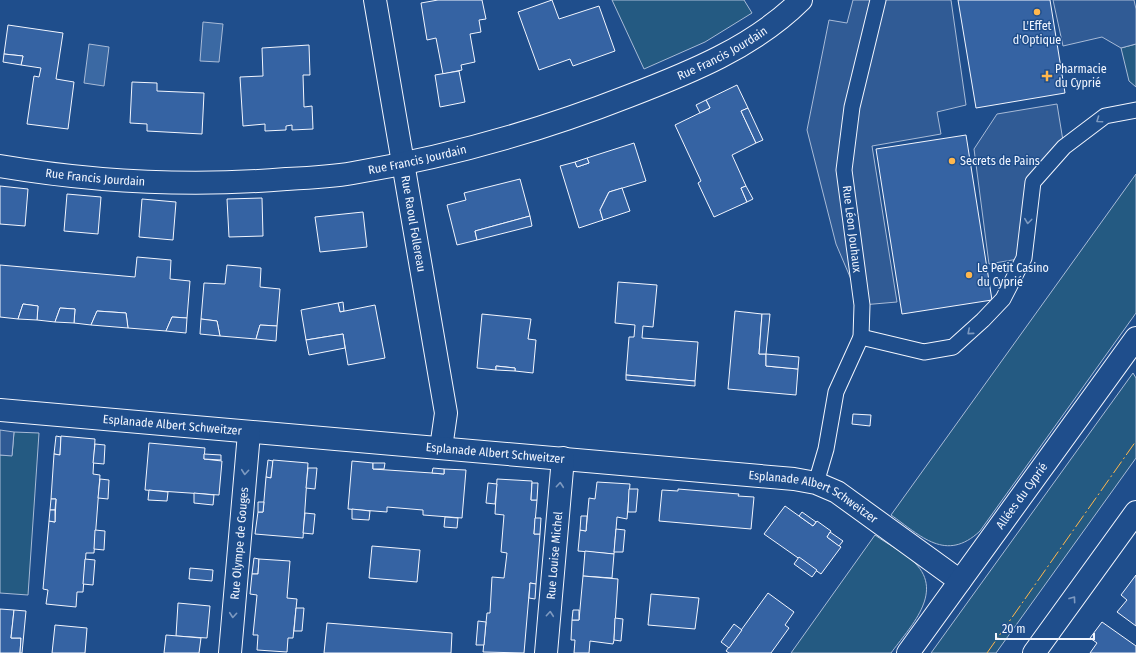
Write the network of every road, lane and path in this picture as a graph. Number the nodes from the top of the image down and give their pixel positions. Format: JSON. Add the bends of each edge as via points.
{"nodes":[{"id":1,"x":375,"y":0,"type":"edge"},
{"id":2,"x":801,"y":0,"type":"edge"},
{"id":3,"x":878,"y":0,"type":"edge"},
{"id":4,"x":1136,"y":110,"type":"edge"},
{"id":5,"x":404,"y":162,"type":"junction"},
{"id":6,"x":0,"y":166,"type":"edge"},
{"id":7,"x":861,"y":337,"type":"junction"},
{"id":8,"x":1134,"y":344,"type":"edge"},
{"id":9,"x":0,"y":410,"type":"edge"},
{"id":10,"x":249,"y":433,"type":"junction"},
{"id":11,"x":441,"y":448,"type":"junction"},
{"id":12,"x":563,"y":458,"type":"junction"},
{"id":13,"x":816,"y":483,"type":"junction"},
{"id":14,"x":1136,"y":512,"type":"edge"},
{"id":15,"x":960,"y":581,"type":"junction"},
{"id":16,"x":230,"y":653,"type":"edge"},
{"id":17,"x":546,"y":653,"type":"edge"},
{"id":18,"x":908,"y":653,"type":"edge"},
{"id":19,"x":1034,"y":653,"type":"edge"}],
"edges":[{"from":1,"to":5,"type":"street","name":"Rue Raoul Follereau"},
{"from":2,"to":5,"type":"street","name":"Rue Francis Jourdain","via":[[772,25],[740,47],[655,86],[571,119],[507,138]]},
{"from":3,"to":7,"type":"lane","name":"Rue Léon Jouhaux","via":[[852,107],[844,170],[862,305]]},
{"from":4,"to":7,"type":"lane","one_way":true,"via":[[1106,116],[1064,147],[1033,182],[1024,258],[1003,299],[953,347],[924,352]]},
{"from":5,"to":6,"type":"street","name":"Rue Francis Jourdain","via":[[321,177],[186,184],[104,180]]},
{"from":5,"to":11,"type":"street","name":"Rue Raoul Follereau","via":[[446,413]]},
{"from":7,"to":13,"type":"lane","name":"Rue Léon Jouhaux","via":[[836,392]]},
{"from":8,"to":15,"type":"street","name":"Allées du Cyprié"},
{"from":9,"to":10,"type":"street","name":"Esplanade Albert Schweitzer"},
{"from":10,"to":11,"type":"street","name":"Esplanade Albert Schweitzer"},
{"from":10,"to":16,"type":"street","name":"Rue Olympe de Gouges","one_way":true},
{"from":11,"to":12,"type":"street","name":"Esplanade Albert Schweitzer"},
{"from":12,"to":13,"type":"street","name":"Esplanade Albert Schweitzer"},
{"from":17,"to":12,"type":"street","name":"Rue Louise Michel","one_way":true},
{"from":13,"to":15,"type":"street","name":"Esplanade Albert Schweitzer","via":[[837,492]]},
{"from":19,"to":14,"type":"street","one_way":true},
{"from":15,"to":18,"type":"street","name":"Allées du Cyprié"}]}
